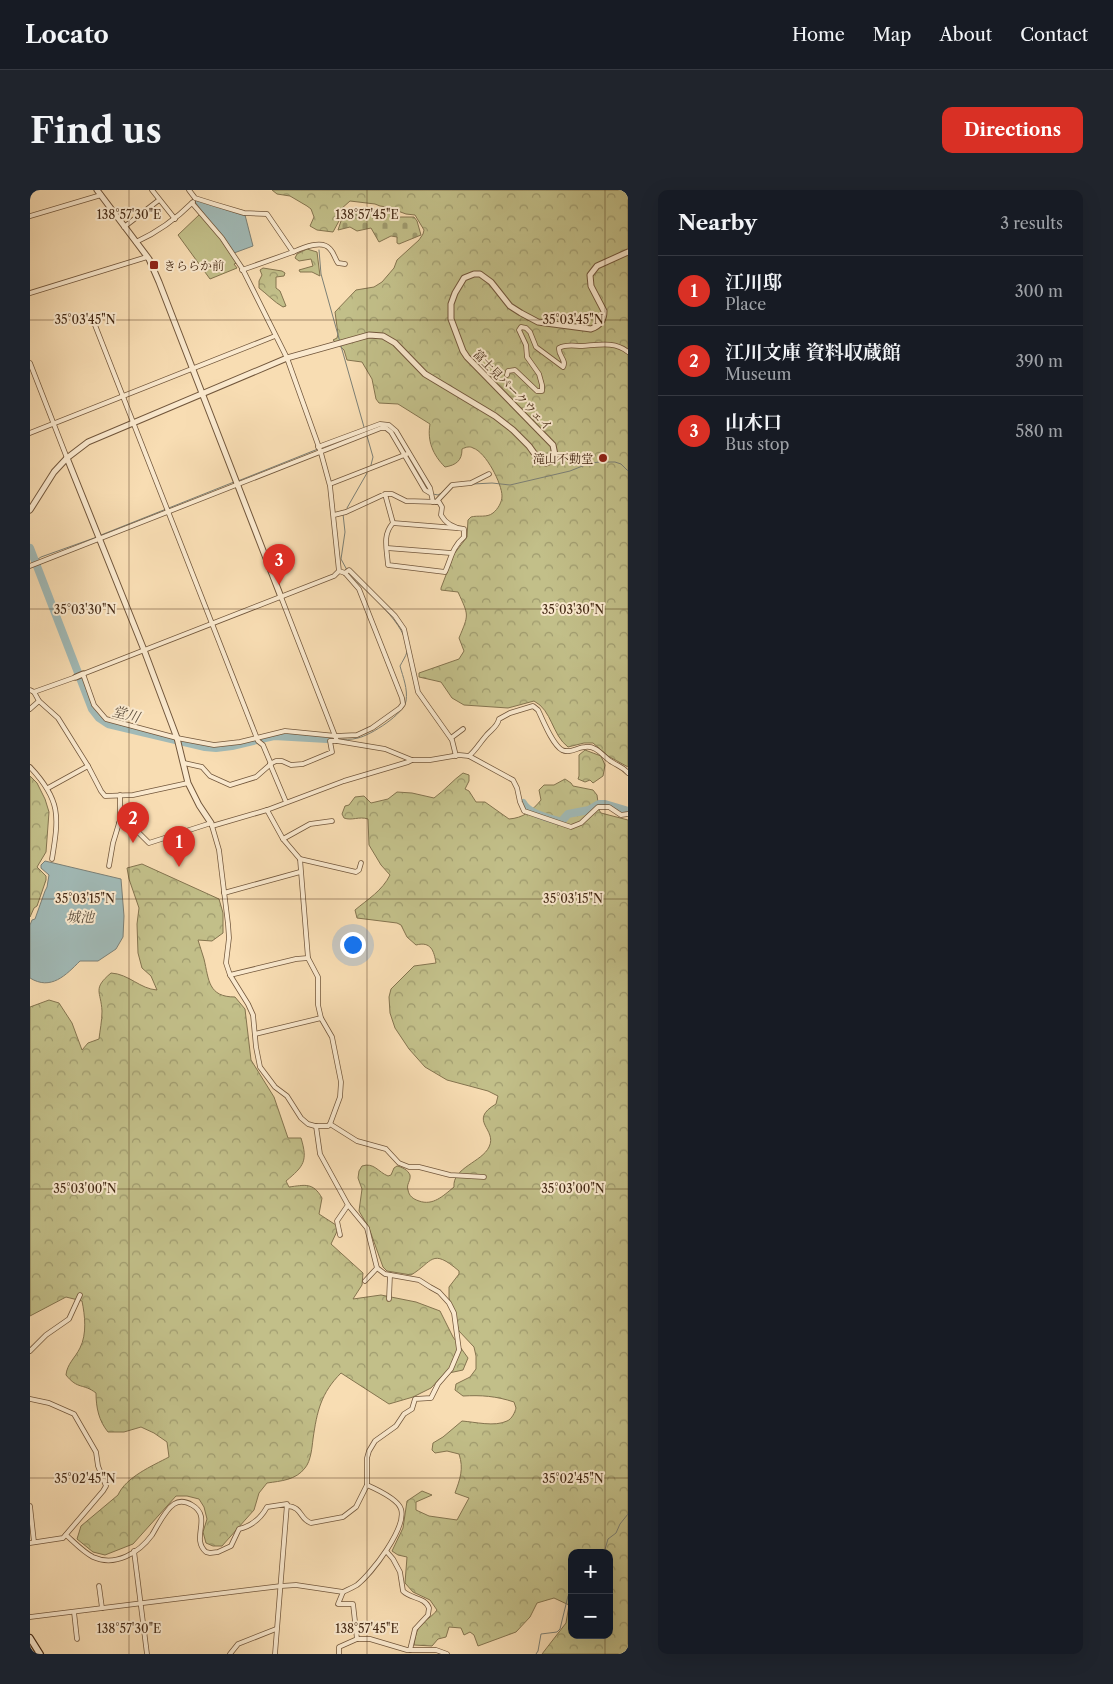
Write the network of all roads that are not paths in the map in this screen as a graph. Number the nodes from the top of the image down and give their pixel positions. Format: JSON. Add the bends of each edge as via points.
{"nodes":[{"id":1,"x":152,"y":190,"type":"edge"},
{"id":2,"x":189,"y":190,"type":"edge"},
{"id":3,"x":99,"y":193,"type":"edge"},
{"id":4,"x":195,"y":198,"type":"junction"},
{"id":5,"x":159,"y":200,"type":"junction"},
{"id":6,"x":192,"y":203,"type":"junction"},
{"id":7,"x":30,"y":216,"type":"edge"},
{"id":8,"x":175,"y":220,"type":"junction"},
{"id":9,"x":124,"y":227,"type":"junction"},
{"id":10,"x":136,"y":242,"type":"junction"},
{"id":11,"x":293,"y":252,"type":"junction"},
{"id":12,"x":628,"y":252,"type":"edge"},
{"id":13,"x":147,"y":257,"type":"junction"},
{"id":14,"x":345,"y":264,"type":"dead end"},
{"id":15,"x":242,"y":270,"type":"junction"},
{"id":16,"x":30,"y":293,"type":"edge"},
{"id":17,"x":93,"y":320,"type":"dead end"},
{"id":18,"x":276,"y":336,"type":"junction"},
{"id":19,"x":628,"y":352,"type":"edge"},
{"id":20,"x":287,"y":358,"type":"junction"},
{"id":21,"x":30,"y":363,"type":"edge"},
{"id":22,"x":194,"y":369,"type":"junction"},
{"id":23,"x":507,"y":374,"type":"dead end"},
{"id":24,"x":202,"y":393,"type":"junction"},
{"id":25,"x":123,"y":396,"type":"junction"},
{"id":26,"x":133,"y":423,"type":"junction"},
{"id":27,"x":54,"y":424,"type":"junction"},
{"id":28,"x":382,"y":426,"type":"junction"},
{"id":29,"x":30,"y":433,"type":"edge"},
{"id":30,"x":318,"y":447,"type":"junction"},
{"id":31,"x":321,"y":453,"type":"junction"},
{"id":32,"x":407,"y":454,"type":"junction"},
{"id":33,"x":68,"y":458,"type":"junction"},
{"id":34,"x":489,"y":474,"type":"dead end"},
{"id":35,"x":330,"y":484,"type":"junction"},
{"id":36,"x":238,"y":485,"type":"junction"},
{"id":37,"x":385,"y":494,"type":"junction"},
{"id":38,"x":434,"y":502,"type":"junction"},
{"id":39,"x":30,"y":510,"type":"edge"},
{"id":40,"x":168,"y":512,"type":"junction"},
{"id":41,"x":334,"y":515,"type":"junction"},
{"id":42,"x":393,"y":523,"type":"junction"},
{"id":43,"x":456,"y":528,"type":"junction"},
{"id":44,"x":100,"y":538,"type":"junction"},
{"id":45,"x":387,"y":548,"type":"junction"},
{"id":46,"x":451,"y":553,"type":"junction"},
{"id":47,"x":33,"y":564,"type":"edge"},
{"id":48,"x":339,"y":571,"type":"junction"},
{"id":49,"x":345,"y":573,"type":"junction"},
{"id":50,"x":281,"y":597,"type":"junction"},
{"id":51,"x":212,"y":624,"type":"junction"},
{"id":52,"x":144,"y":650,"type":"junction"},
{"id":53,"x":82,"y":674,"type":"junction"},
{"id":54,"x":76,"y":677,"type":"joint"},
{"id":55,"x":32,"y":691,"type":"edge"},
{"id":56,"x":39,"y":700,"type":"junction"},
{"id":57,"x":30,"y":709,"type":"edge"},
{"id":58,"x":463,"y":729,"type":"dead end"},
{"id":59,"x":177,"y":738,"type":"junction"},
{"id":60,"x":336,"y":738,"type":"junction"},
{"id":61,"x":451,"y":738,"type":"junction"},
{"id":62,"x":258,"y":739,"type":"junction"},
{"id":63,"x":456,"y":756,"type":"junction"},
{"id":64,"x":469,"y":756,"type":"junction"},
{"id":65,"x":412,"y":760,"type":"junction"},
{"id":66,"x":184,"y":763,"type":"junction"},
{"id":67,"x":270,"y":764,"type":"junction"},
{"id":68,"x":30,"y":766,"type":"edge"},
{"id":69,"x":88,"y":766,"type":"junction"},
{"id":70,"x":628,"y":773,"type":"edge"},
{"id":71,"x":188,"y":783,"type":"junction"},
{"id":72,"x":48,"y":788,"type":"junction"},
{"id":73,"x":120,"y":795,"type":"junction"},
{"id":74,"x":286,"y":802,"type":"junction"},
{"id":75,"x":267,"y":810,"type":"junction"},
{"id":76,"x":628,"y":814,"type":"edge"},
{"id":77,"x":332,"y":821,"type":"dead end"},
{"id":78,"x":119,"y":823,"type":"junction"},
{"id":79,"x":212,"y":824,"type":"junction"},
{"id":80,"x":283,"y":840,"type":"junction"},
{"id":81,"x":52,"y":859,"type":"dead end"},
{"id":82,"x":300,"y":859,"type":"junction"},
{"id":83,"x":361,"y":863,"type":"dead end"},
{"id":84,"x":109,"y":866,"type":"dead end"},
{"id":85,"x":300,"y":872,"type":"junction"},
{"id":86,"x":224,"y":893,"type":"junction"},
{"id":87,"x":308,"y":958,"type":"junction"},
{"id":88,"x":230,"y":975,"type":"junction"},
{"id":89,"x":321,"y":1018,"type":"junction"},
{"id":90,"x":255,"y":1034,"type":"junction"},
{"id":91,"x":330,"y":1124,"type":"junction"},
{"id":92,"x":316,"y":1126,"type":"junction"},
{"id":93,"x":484,"y":1177,"type":"dead end"},
{"id":94,"x":348,"y":1205,"type":"junction"},
{"id":95,"x":340,"y":1234,"type":"dead end"},
{"id":96,"x":378,"y":1268,"type":"junction"},
{"id":97,"x":390,"y":1275,"type":"junction"},
{"id":98,"x":365,"y":1281,"type":"dead end"},
{"id":99,"x":80,"y":1295,"type":"dead end"},
{"id":100,"x":389,"y":1299,"type":"dead end"},
{"id":101,"x":30,"y":1351,"type":"edge"},
{"id":102,"x":30,"y":1399,"type":"edge"},
{"id":103,"x":367,"y":1485,"type":"junction"},
{"id":104,"x":30,"y":1506,"type":"edge"},
{"id":105,"x":287,"y":1506,"type":"junction"},
{"id":106,"x":66,"y":1535,"type":"junction"},
{"id":107,"x":32,"y":1543,"type":"edge"},
{"id":108,"x":134,"y":1551,"type":"junction"},
{"id":109,"x":386,"y":1552,"type":"junction"},
{"id":110,"x":99,"y":1586,"type":"dead end"},
{"id":111,"x":281,"y":1586,"type":"junction"},
{"id":112,"x":342,"y":1592,"type":"junction"},
{"id":113,"x":140,"y":1603,"type":"junction"},
{"id":114,"x":102,"y":1608,"type":"junction"},
{"id":115,"x":74,"y":1612,"type":"junction"},
{"id":116,"x":30,"y":1617,"type":"edge"},
{"id":117,"x":276,"y":1629,"type":"junction"},
{"id":118,"x":30,"y":1638,"type":"edge"},
{"id":119,"x":77,"y":1639,"type":"dead end"},
{"id":120,"x":357,"y":1639,"type":"junction"},
{"id":121,"x":410,"y":1650,"type":"junction"},
{"id":122,"x":40,"y":1654,"type":"edge"},
{"id":123,"x":147,"y":1654,"type":"edge"},
{"id":124,"x":230,"y":1654,"type":"edge"},
{"id":125,"x":275,"y":1654,"type":"edge"},
{"id":126,"x":339,"y":1654,"type":"edge"},
{"id":127,"x":448,"y":1654,"type":"edge"}],
"edges":[{"from":1,"to":5,"type":"street"},
{"from":2,"to":4,"type":"street"},
{"from":3,"to":7,"type":"street"},
{"from":3,"to":9,"type":"street"},
{"from":4,"to":6,"type":"street"},
{"from":4,"to":11,"type":"street","via":[[244,213],[267,214]]},
{"from":5,"to":8,"type":"street"},
{"from":5,"to":9,"type":"street"},
{"from":6,"to":8,"type":"street"},
{"from":6,"to":15,"type":"street","via":[[222,238]]},
{"from":8,"to":10,"type":"street"},
{"from":9,"to":10,"type":"street"},
{"from":10,"to":13,"type":"street"},
{"from":11,"to":14,"type":"street","via":[[311,246],[326,246],[338,264]]},
{"from":11,"to":15,"type":"street"},
{"from":12,"to":20,"type":"street","name":"富士見パークウェイ","via":[[598,266],[590,275],[591,286],[604,311],[602,321],[591,329],[538,322],[510,306],[491,282],[480,274],[464,278],[455,292],[450,315],[463,351],[552,445],[555,455],[546,463],[539,460],[513,430],[425,374],[395,343],[383,336],[369,334]]},
{"from":13,"to":16,"type":"street"},
{"from":13,"to":22,"type":"street"},
{"from":15,"to":18,"type":"street"},
{"from":17,"to":25,"type":"street"},
{"from":18,"to":20,"type":"street"},
{"from":18,"to":22,"type":"street"},
{"from":19,"to":23,"type":"street","via":[[620,346],[610,345],[566,346],[558,351],[564,361],[563,367],[536,347],[530,332],[521,327],[519,330],[527,357],[539,374],[542,391],[537,391],[515,370]]},
{"from":20,"to":24,"type":"street"},
{"from":20,"to":30,"type":"street"},
{"from":21,"to":27,"type":"street"},
{"from":22,"to":24,"type":"street"},
{"from":22,"to":25,"type":"street"},
{"from":24,"to":26,"type":"street"},
{"from":24,"to":36,"type":"street"},
{"from":25,"to":26,"type":"street"},
{"from":25,"to":27,"type":"street"},
{"from":26,"to":33,"type":"street","via":[[88,442]]},
{"from":26,"to":40,"type":"street"},
{"from":27,"to":29,"type":"street"},
{"from":27,"to":33,"type":"street"},
{"from":28,"to":30,"type":"street"},
{"from":28,"to":31,"type":"street"},
{"from":28,"to":32,"type":"street","via":[[392,427]]},
{"from":30,"to":31,"type":"street"},
{"from":31,"to":35,"type":"street"},
{"from":31,"to":36,"type":"street"},
{"from":32,"to":35,"type":"street"},
{"from":32,"to":38,"type":"street","via":[[430,488]]},
{"from":33,"to":39,"type":"street","via":[[54,472]]},
{"from":33,"to":44,"type":"street"},
{"from":34,"to":38,"type":"street","via":[[471,483],[454,484]]},
{"from":35,"to":41,"type":"street"},
{"from":36,"to":40,"type":"street"},
{"from":36,"to":50,"type":"street"},
{"from":37,"to":38,"type":"street","via":[[406,502]]},
{"from":37,"to":41,"type":"street"},
{"from":37,"to":42,"type":"street"},
{"from":38,"to":43,"type":"street","via":[[439,502],[442,517]]},
{"from":40,"to":44,"type":"street"},
{"from":40,"to":51,"type":"street"},
{"from":41,"to":48,"type":"street"},
{"from":42,"to":43,"type":"street"},
{"from":42,"to":45,"type":"street","via":[[385,536]]},
{"from":43,"to":46,"type":"street","via":[[464,528],[464,537]]},
{"from":44,"to":47,"type":"street"},
{"from":44,"to":52,"type":"street"},
{"from":45,"to":46,"type":"street"},
{"from":45,"to":46,"type":"street","via":[[388,565],[445,572]]},
{"from":48,"to":49,"type":"street"},
{"from":48,"to":50,"type":"street","via":[[334,576]]},
{"from":49,"to":60,"type":"street","via":[[358,589],[403,704],[363,733]]},
{"from":49,"to":61,"type":"street","via":[[348,570],[404,629],[418,692]]},
{"from":50,"to":51,"type":"street"},
{"from":50,"to":60,"type":"street"},
{"from":51,"to":52,"type":"street"},
{"from":51,"to":62,"type":"street"},
{"from":52,"to":53,"type":"street"},
{"from":52,"to":59,"type":"street"},
{"from":53,"to":54,"type":"street"},
{"from":53,"to":59,"type":"street","via":[[94,705],[106,719]]},
{"from":54,"to":55,"type":"street"},
{"from":55,"to":56,"type":"street"},
{"from":56,"to":57,"type":"street"},
{"from":56,"to":69,"type":"street","via":[[58,718]]},
{"from":58,"to":61,"type":"street"},
{"from":59,"to":62,"type":"street","via":[[214,745]]},
{"from":59,"to":66,"type":"street"},
{"from":60,"to":62,"type":"street","via":[[291,731]]},
{"from":60,"to":65,"type":"street","via":[[385,748]]},
{"from":60,"to":67,"type":"street","via":[[330,741],[332,752],[329,754],[291,765],[282,761]]},
{"from":61,"to":63,"type":"street"},
{"from":62,"to":67,"type":"street"},
{"from":63,"to":64,"type":"street"},
{"from":63,"to":65,"type":"street"},
{"from":64,"to":70,"type":"street","via":[[500,719],[533,706],[563,750],[592,748]]},
{"from":64,"to":76,"type":"street","via":[[513,780],[524,811],[572,827],[598,807],[609,807],[621,815]]},
{"from":65,"to":74,"type":"street"},
{"from":66,"to":67,"type":"street","via":[[202,767],[210,776],[228,785],[255,778]]},
{"from":66,"to":71,"type":"street"},
{"from":67,"to":74,"type":"street"},
{"from":68,"to":72,"type":"street"},
{"from":69,"to":72,"type":"street"},
{"from":69,"to":73,"type":"street","via":[[106,796]]},
{"from":71,"to":73,"type":"street"},
{"from":71,"to":79,"type":"street"},
{"from":72,"to":81,"type":"street","via":[[56,814]]},
{"from":73,"to":78,"type":"street"},
{"from":74,"to":75,"type":"street"},
{"from":75,"to":79,"type":"street"},
{"from":75,"to":80,"type":"street"},
{"from":77,"to":80,"type":"street","via":[[310,824]]},
{"from":78,"to":79,"type":"street","via":[[131,825],[149,843]]},
{"from":78,"to":84,"type":"street"},
{"from":79,"to":86,"type":"street"},
{"from":80,"to":82,"type":"street"},
{"from":82,"to":83,"type":"street","via":[[356,872]]},
{"from":82,"to":85,"type":"street"},
{"from":85,"to":86,"type":"street"},
{"from":85,"to":87,"type":"street"},
{"from":86,"to":88,"type":"street","via":[[230,938],[226,963]]},
{"from":87,"to":88,"type":"street","via":[[296,958]]},
{"from":87,"to":89,"type":"street","via":[[318,977]]},
{"from":88,"to":90,"type":"street","via":[[248,1004]]},
{"from":89,"to":90,"type":"street"},
{"from":89,"to":91,"type":"street","via":[[332,1037],[341,1082],[340,1097]]},
{"from":90,"to":92,"type":"street","via":[[260,1067],[302,1118]]},
{"from":91,"to":92,"type":"street"},
{"from":91,"to":93,"type":"street","via":[[357,1140],[386,1149],[398,1163],[409,1167],[450,1175]]},
{"from":92,"to":94,"type":"street","via":[[320,1154]]},
{"from":94,"to":95,"type":"street","via":[[337,1221]]},
{"from":94,"to":96,"type":"street","via":[[367,1228]]},
{"from":96,"to":97,"type":"street"},
{"from":96,"to":98,"type":"street"},
{"from":97,"to":100,"type":"street"},
{"from":97,"to":103,"type":"street","via":[[419,1280],[439,1292],[449,1303],[456,1319],[459,1350],[451,1369],[431,1398],[415,1399],[412,1409],[400,1422],[375,1441],[367,1458]]},
{"from":99,"to":101,"type":"street","via":[[69,1319]]},
{"from":102,"to":106,"type":"street","via":[[74,1414],[96,1452],[105,1483],[104,1491]]},
{"from":103,"to":105,"type":"street","via":[[356,1507],[339,1518],[311,1523],[297,1509]]},
{"from":103,"to":109,"type":"street","via":[[395,1501],[402,1511],[399,1527]]},
{"from":104,"to":107,"type":"street"},
{"from":105,"to":108,"type":"street","via":[[267,1506],[251,1525],[239,1529],[231,1546],[210,1553],[202,1548],[199,1541],[200,1512],[180,1502],[173,1505]]},
{"from":105,"to":111,"type":"street"},
{"from":106,"to":107,"type":"street"},
{"from":106,"to":108,"type":"street","via":[[98,1559],[120,1560]]},
{"from":108,"to":113,"type":"street"},
{"from":109,"to":112,"type":"street","via":[[358,1584]]},
{"from":109,"to":121,"type":"street","via":[[400,1572],[403,1592],[424,1601],[429,1608],[428,1615],[414,1629]]},
{"from":110,"to":114,"type":"street"},
{"from":111,"to":112,"type":"street"},
{"from":111,"to":113,"type":"street"},
{"from":111,"to":117,"type":"street"},
{"from":112,"to":120,"type":"street","via":[[338,1604],[353,1604]]},
{"from":113,"to":114,"type":"street"},
{"from":113,"to":123,"type":"street"},
{"from":114,"to":115,"type":"street"},
{"from":115,"to":116,"type":"street"},
{"from":115,"to":119,"type":"street"},
{"from":117,"to":124,"type":"street","via":[[238,1644]]},
{"from":117,"to":125,"type":"street"},
{"from":118,"to":122,"type":"main road"},
{"from":120,"to":121,"type":"street","via":[[374,1639]]},
{"from":120,"to":126,"type":"street","via":[[339,1647]]},
{"from":121,"to":127,"type":"street","via":[[436,1650]]}]}
